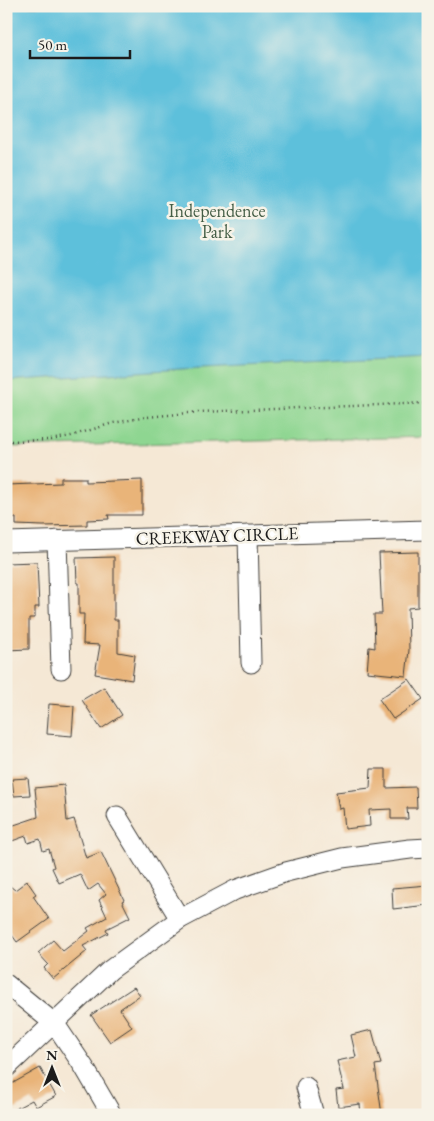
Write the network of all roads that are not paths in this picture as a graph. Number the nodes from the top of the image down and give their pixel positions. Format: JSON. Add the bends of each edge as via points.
{"nodes":[{"id":1,"x":428,"y":530,"type":"edge"},
{"id":2,"x":248,"y":535,"type":"junction"},
{"id":3,"x":57,"y":540,"type":"junction"},
{"id":4,"x":6,"y":542,"type":"edge"},
{"id":5,"x":251,"y":663,"type":"dead end"},
{"id":6,"x":61,"y":669,"type":"dead end"},
{"id":7,"x":118,"y":816,"type":"dead end"},
{"id":8,"x":428,"y":848,"type":"edge"},
{"id":9,"x":180,"y":920,"type":"junction"},
{"id":10,"x":6,"y":984,"type":"edge"},
{"id":11,"x":55,"y":1024,"type":"junction"},
{"id":12,"x":6,"y":1068,"type":"edge"},
{"id":13,"x":306,"y":1087,"type":"dead end"},
{"id":14,"x":112,"y":1115,"type":"edge"},
{"id":15,"x":314,"y":1115,"type":"edge"}],
"edges":[{"from":1,"to":2,"type":"street","name":"CREEKWAY CIRCLE"},
{"from":2,"to":3,"type":"street","name":"CREEKWAY CIRCLE"},
{"from":2,"to":5,"type":"street"},
{"from":3,"to":4,"type":"street","name":"CREEKWAY CIRCLE"},
{"from":3,"to":6,"type":"street"},
{"from":7,"to":9,"type":"street"},
{"from":8,"to":9,"type":"street","via":[[342,858],[286,872],[235,890]]},
{"from":9,"to":11,"type":"street","via":[[110,970]]},
{"from":10,"to":11,"type":"street"},
{"from":11,"to":12,"type":"street"},
{"from":11,"to":14,"type":"street"},
{"from":13,"to":15,"type":"street"}]}
